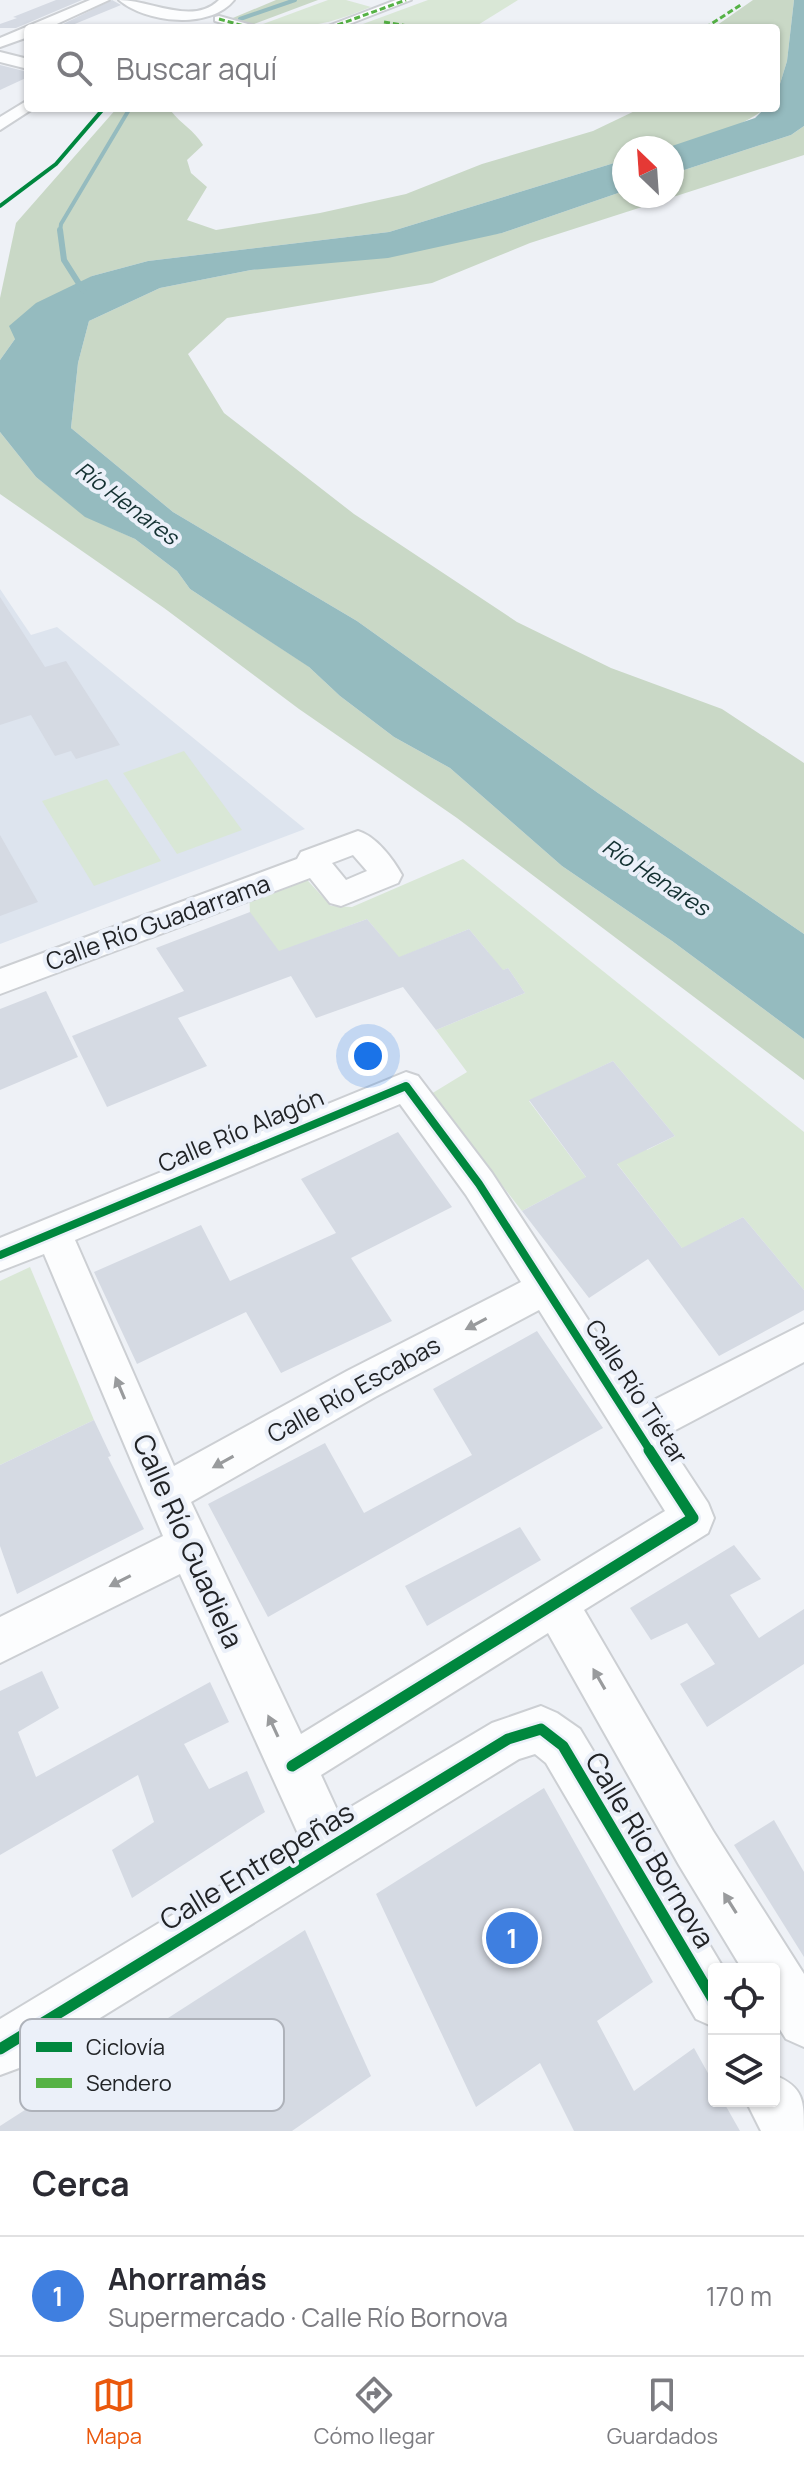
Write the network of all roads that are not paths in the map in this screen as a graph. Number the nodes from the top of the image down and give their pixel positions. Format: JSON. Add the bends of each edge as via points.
{"nodes":[{"id":1,"x":102,"y":0,"type":"edge"},
{"id":2,"x":128,"y":0,"type":"edge"},
{"id":3,"x":406,"y":0,"type":"edge"},
{"id":4,"x":223,"y":1,"type":"edge"},
{"id":5,"x":170,"y":7,"type":"edge"},
{"id":6,"x":198,"y":15,"type":"junction"},
{"id":7,"x":219,"y":19,"type":"dead end"},
{"id":8,"x":45,"y":24,"type":"edge"},
{"id":9,"x":159,"y":24,"type":"edge"},
{"id":10,"x":165,"y":24,"type":"edge"},
{"id":11,"x":237,"y":24,"type":"edge"},
{"id":12,"x":340,"y":24,"type":"edge"},
{"id":13,"x":24,"y":34,"type":"edge"},
{"id":14,"x":0,"y":43,"type":"edge"},
{"id":15,"x":0,"y":57,"type":"edge"},
{"id":16,"x":24,"y":63,"type":"edge"},
{"id":17,"x":24,"y":94,"type":"edge"},
{"id":18,"x":0,"y":107,"type":"edge"},
{"id":19,"x":24,"y":108,"type":"edge"},
{"id":20,"x":0,"y":125,"type":"edge"},
{"id":21,"x":316,"y":864,"type":"dead end"},
{"id":22,"x":0,"y":982,"type":"edge"},
{"id":23,"x":53,"y":1232,"type":"junction"},
{"id":24,"x":0,"y":1255,"type":"edge"},
{"id":25,"x":545,"y":1288,"type":"junction"},
{"id":26,"x":804,"y":1342,"type":"edge"},
{"id":27,"x":638,"y":1429,"type":"junction"},
{"id":28,"x":165,"y":1494,"type":"junction"},
{"id":29,"x":189,"y":1546,"type":"junction"},
{"id":30,"x":555,"y":1603,"type":"junction"},
{"id":31,"x":0,"y":1641,"type":"edge"},
{"id":32,"x":541,"y":1729,"type":"joint"},
{"id":33,"x":292,"y":1766,"type":"junction"},
{"id":34,"x":330,"y":1848,"type":"junction"},
{"id":35,"x":768,"y":1963,"type":"edge"},
{"id":36,"x":780,"y":1982,"type":"edge"},
{"id":37,"x":708,"y":1991,"type":"edge"},
{"id":38,"x":49,"y":2019,"type":"edge"},
{"id":39,"x":804,"y":2021,"type":"edge"},
{"id":40,"x":20,"y":2037,"type":"edge"},
{"id":41,"x":0,"y":2049,"type":"edge"},
{"id":42,"x":777,"y":2107,"type":"edge"},
{"id":43,"x":791,"y":2131,"type":"edge"}],
"edges":[{"from":1,"to":8,"type":"street"},
{"from":2,"to":5,"type":"street"},
{"from":3,"to":12,"type":"street"},
{"from":4,"to":6,"type":"street","via":[[221,9]]},
{"from":5,"to":6,"type":"street"},
{"from":5,"to":9,"type":"street"},
{"from":6,"to":10,"type":"street"},
{"from":7,"to":11,"type":"street"},
{"from":13,"to":14,"type":"street"},
{"from":15,"to":16,"type":"street"},
{"from":17,"to":18,"type":"street"},
{"from":19,"to":20,"type":"street"},
{"from":21,"to":22,"type":"street","name":"Calle Río Guadarrama"},
{"from":23,"to":24,"type":"street","name":"Calle Río Alagón"},
{"from":23,"to":25,"type":"street","name":"Calle Río Alagón","via":[[406,1086],[479,1184]]},
{"from":28,"to":23,"type":"street","name":"Calle Río Guadiela","one_way":true},
{"from":25,"to":27,"type":"street","name":"Calle Río Tiétar"},
{"from":25,"to":28,"type":"street","name":"Calle Río Escabas","one_way":true},
{"from":26,"to":27,"type":"street"},
{"from":27,"to":30,"type":"street","name":"Calle Río Tiétar","via":[[693,1518]]},
{"from":28,"to":29,"type":"street","name":"Calle Río Guadiela"},
{"from":29,"to":31,"type":"street","one_way":true},
{"from":33,"to":29,"type":"street","name":"Calle Río Guadiela","one_way":true},
{"from":30,"to":33,"type":"street"},
{"from":35,"to":30,"type":"street","name":"Calle Río Bornova","one_way":true},
{"from":32,"to":34,"type":"street","name":"Calle Entrepeñas","via":[[508,1739]]},
{"from":32,"to":37,"type":"street","name":"Calle Río Bornova","via":[[563,1746]]},
{"from":33,"to":34,"type":"street","name":"Calle Río Guadiela"},
{"from":34,"to":38,"type":"street","name":"Calle Entrepeñas"},
{"from":36,"to":39,"type":"street","name":"Calle Río Bornova"},
{"from":40,"to":41,"type":"street","name":"Calle Entrepeñas"},
{"from":42,"to":43,"type":"street"}]}
